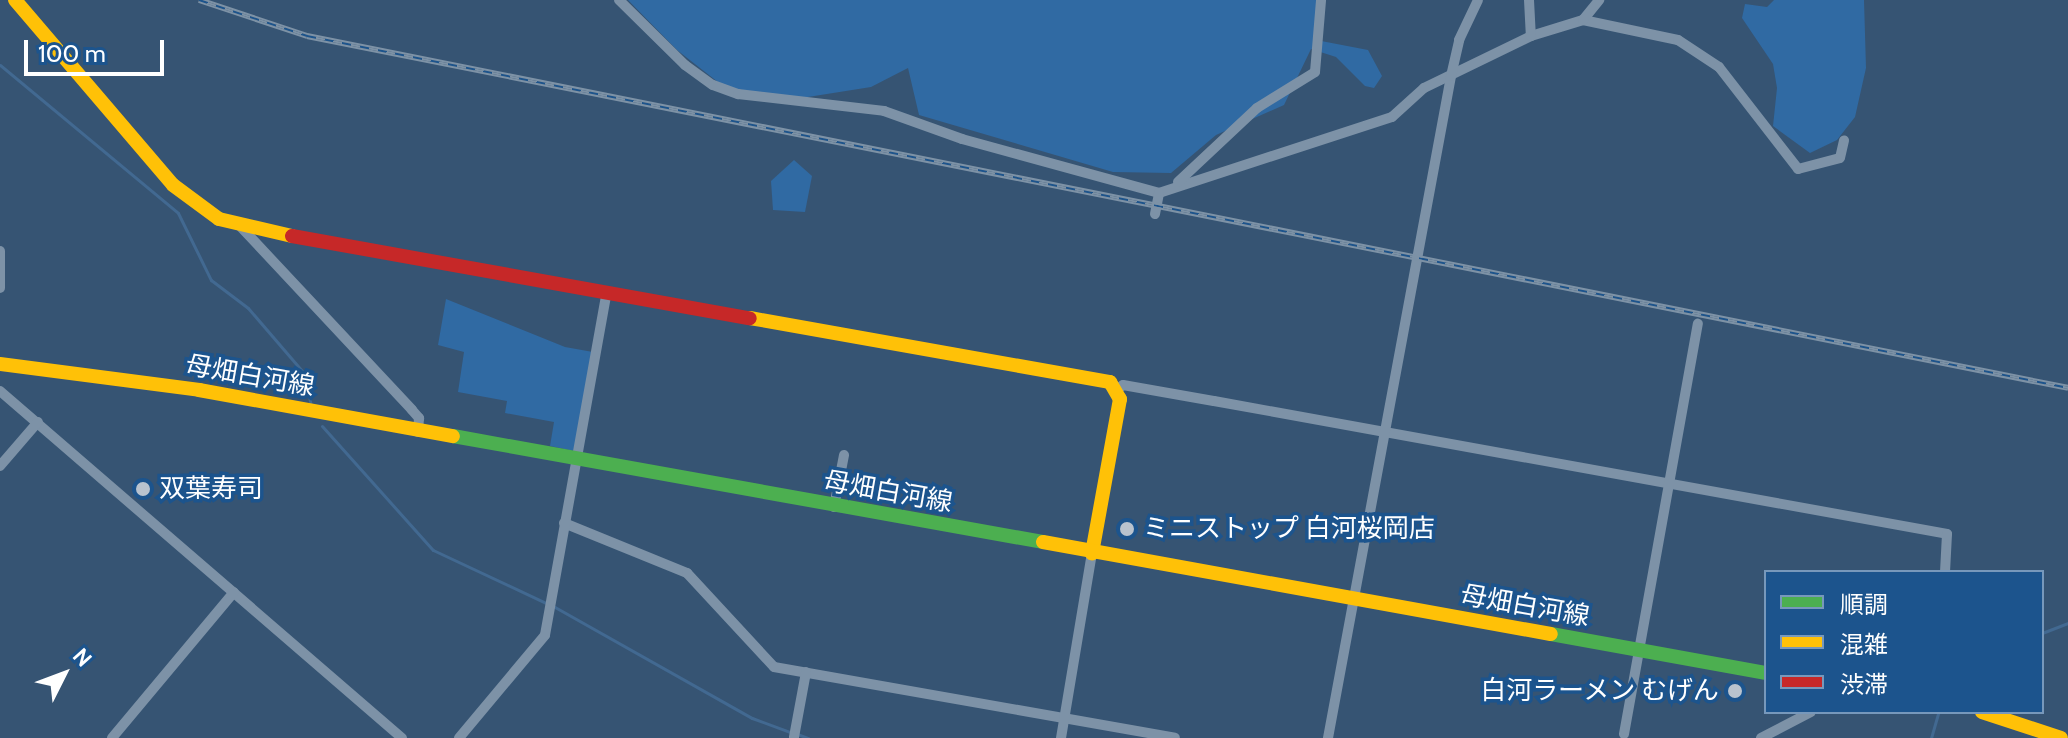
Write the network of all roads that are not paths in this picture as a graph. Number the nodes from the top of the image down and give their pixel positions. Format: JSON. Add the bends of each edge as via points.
{"nodes":[{"id":1,"x":15,"y":0,"type":"edge"},
{"id":2,"x":619,"y":0,"type":"edge"},
{"id":3,"x":1321,"y":0,"type":"edge"},
{"id":4,"x":1478,"y":0,"type":"edge"},
{"id":5,"x":1529,"y":0,"type":"edge"},
{"id":6,"x":1599,"y":0,"type":"edge"},
{"id":7,"x":1583,"y":20,"type":"junction"},
{"id":8,"x":1531,"y":36,"type":"junction"},
{"id":9,"x":1451,"y":76,"type":"junction"},
{"id":10,"x":1844,"y":140,"type":"dead end"},
{"id":11,"x":1174,"y":186,"type":"junction"},
{"id":12,"x":1159,"y":193,"type":"junction"},
{"id":13,"x":1155,"y":214,"type":"dead end"},
{"id":14,"x":241,"y":227,"type":"junction"},
{"id":15,"x":0,"y":251,"type":"edge"},
{"id":16,"x":0,"y":288,"type":"edge"},
{"id":17,"x":607,"y":292,"type":"junction"},
{"id":18,"x":1698,"y":324,"type":"dead end"},
{"id":19,"x":0,"y":364,"type":"edge"},
{"id":20,"x":1118,"y":389,"type":"junction"},
{"id":21,"x":0,"y":391,"type":"edge"},
{"id":22,"x":38,"y":422,"type":"junction"},
{"id":23,"x":418,"y":432,"type":"junction"},
{"id":24,"x":1384,"y":432,"type":"junction"},
{"id":25,"x":844,"y":455,"type":"dead end"},
{"id":26,"x":575,"y":457,"type":"junction"},
{"id":27,"x":0,"y":466,"type":"edge"},
{"id":28,"x":1670,"y":483,"type":"junction"},
{"id":29,"x":834,"y":507,"type":"junction"},
{"id":30,"x":564,"y":523,"type":"junction"},
{"id":31,"x":1092,"y":553,"type":"junction"},
{"id":32,"x":1945,"y":570,"type":"edge"},
{"id":33,"x":234,"y":592,"type":"junction"},
{"id":34,"x":1354,"y":600,"type":"junction"},
{"id":35,"x":1639,"y":651,"type":"junction"},
{"id":36,"x":806,"y":672,"type":"junction"},
{"id":37,"x":1764,"y":673,"type":"edge"},
{"id":38,"x":1807,"y":714,"type":"edge"},
{"id":39,"x":1988,"y":714,"type":"edge"},
{"id":40,"x":1063,"y":719,"type":"junction"},
{"id":41,"x":1624,"y":734,"type":"dead end"},
{"id":42,"x":794,"y":737,"type":"edge"},
{"id":43,"x":112,"y":738,"type":"edge"},
{"id":44,"x":402,"y":738,"type":"edge"},
{"id":45,"x":459,"y":738,"type":"edge"},
{"id":46,"x":1061,"y":738,"type":"edge"},
{"id":47,"x":1175,"y":738,"type":"edge"},
{"id":48,"x":1328,"y":738,"type":"edge"},
{"id":49,"x":1761,"y":738,"type":"edge"},
{"id":50,"x":2061,"y":738,"type":"edge"}],
"edges":[{"from":1,"to":14,"type":"main road","via":[[173,185],[219,219]]},
{"from":2,"to":12,"type":"street","via":[[685,65],[713,85],[738,94],[884,111],[962,139]]},
{"from":3,"to":11,"type":"street","via":[[1315,72],[1257,108]]},
{"from":4,"to":9,"type":"street","via":[[1459,40]]},
{"from":5,"to":8,"type":"street"},
{"from":6,"to":7,"type":"street"},
{"from":7,"to":8,"type":"street"},
{"from":7,"to":10,"type":"street","via":[[1678,40],[1719,67],[1798,169],[1840,158]]},
{"from":8,"to":9,"type":"street"},
{"from":9,"to":11,"type":"street","via":[[1424,88],[1392,117]]},
{"from":9,"to":24,"type":"street"},
{"from":11,"to":12,"type":"street"},
{"from":12,"to":13,"type":"street"},
{"from":14,"to":17,"type":"main road"},
{"from":14,"to":23,"type":"street","via":[[419,418]]},
{"from":15,"to":16,"type":"street"},
{"from":17,"to":20,"type":"main road","via":[[1110,382]]},
{"from":17,"to":26,"type":"street"},
{"from":18,"to":28,"type":"street"},
{"from":19,"to":23,"type":"main road","name":"母畑白河線","via":[[199,390]]},
{"from":20,"to":24,"type":"street","via":[[1123,385]]},
{"from":20,"to":31,"type":"main road"},
{"from":21,"to":22,"type":"street"},
{"from":22,"to":27,"type":"street"},
{"from":22,"to":33,"type":"street"},
{"from":23,"to":26,"type":"main road","name":"母畑白河線"},
{"from":24,"to":28,"type":"street"},
{"from":24,"to":34,"type":"street"},
{"from":25,"to":29,"type":"street"},
{"from":26,"to":29,"type":"main road","name":"母畑白河線"},
{"from":26,"to":30,"type":"street"},
{"from":28,"to":32,"type":"street","via":[[1947,534]]},
{"from":28,"to":35,"type":"street"},
{"from":29,"to":31,"type":"main road","name":"母畑白河線"},
{"from":30,"to":36,"type":"street","via":[[687,573],[770,665]]},
{"from":30,"to":45,"type":"street","via":[[545,635]]},
{"from":31,"to":34,"type":"main road","name":"母畑白河線"},
{"from":31,"to":40,"type":"street"},
{"from":33,"to":43,"type":"street"},
{"from":33,"to":44,"type":"street"},
{"from":34,"to":35,"type":"main road","name":"母畑白河線"},
{"from":34,"to":48,"type":"street"},
{"from":35,"to":37,"type":"main road","name":"母畑白河線"},
{"from":35,"to":41,"type":"street"},
{"from":36,"to":40,"type":"street"},
{"from":36,"to":42,"type":"street"},
{"from":38,"to":49,"type":"street"},
{"from":39,"to":50,"type":"main road"},
{"from":40,"to":46,"type":"street"},
{"from":40,"to":47,"type":"street"}]}
